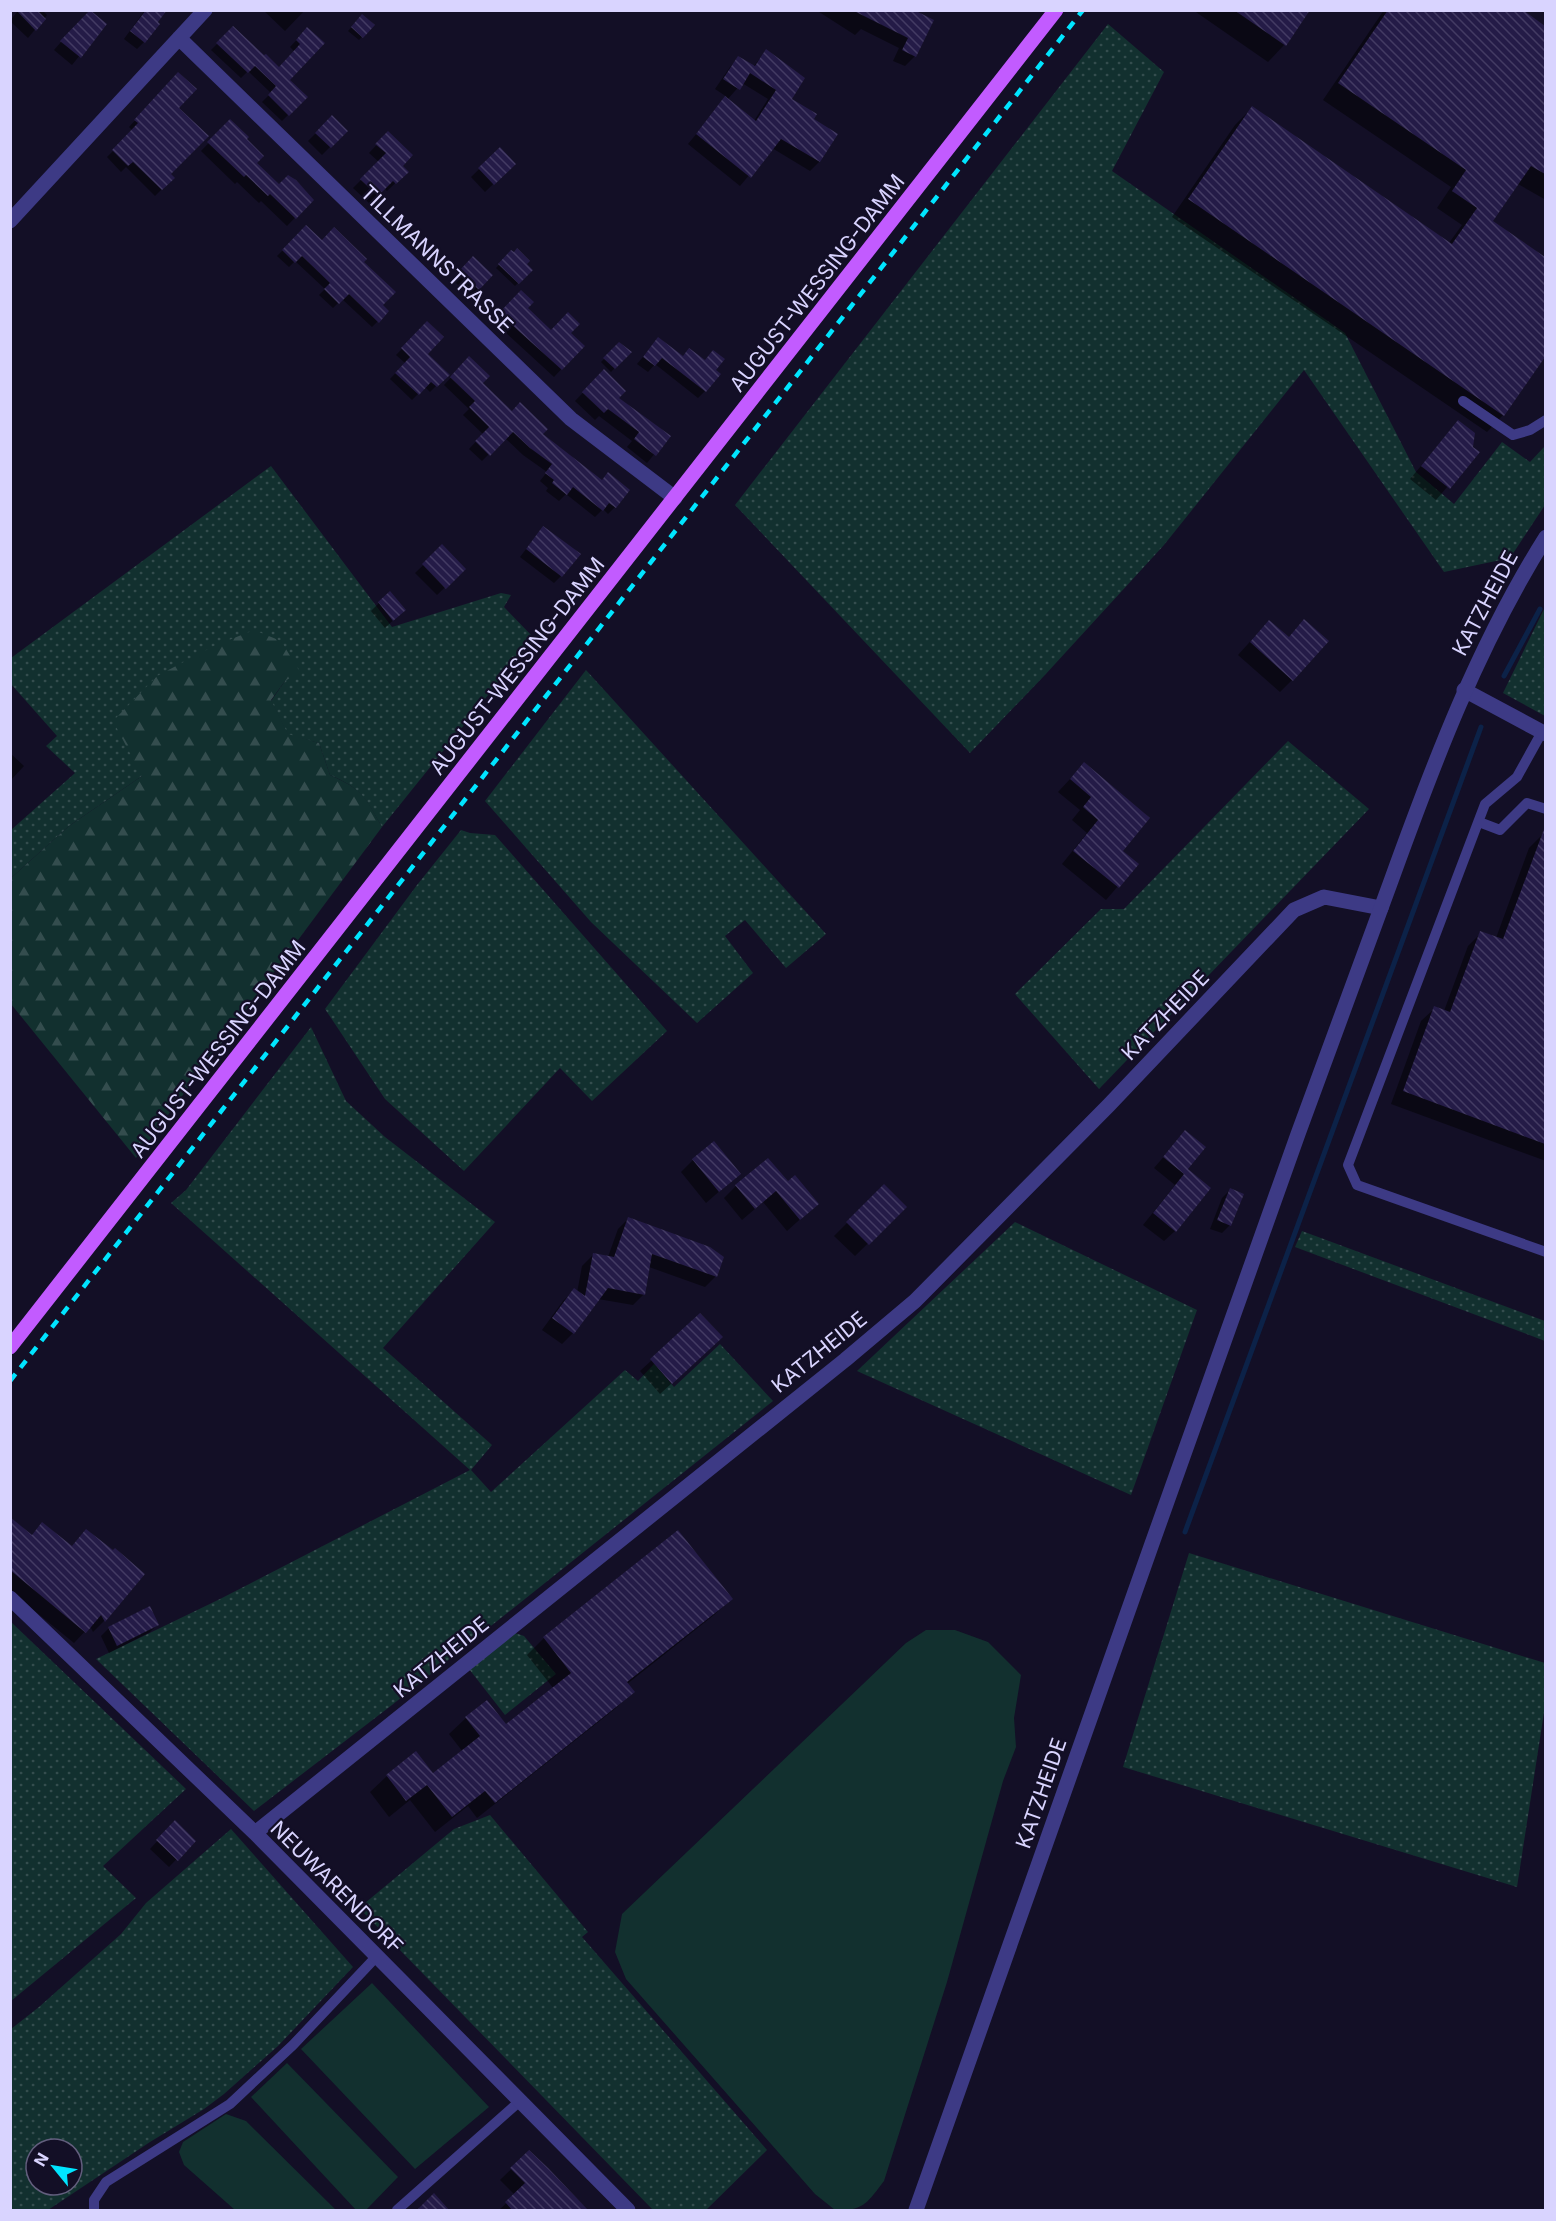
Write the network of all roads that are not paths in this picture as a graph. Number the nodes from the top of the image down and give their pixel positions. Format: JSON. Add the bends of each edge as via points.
{"nodes":[{"id":1,"x":205,"y":10,"type":"edge"},
{"id":2,"x":1056,"y":10,"type":"edge"},
{"id":3,"x":179,"y":38,"type":"junction"},
{"id":4,"x":10,"y":221,"type":"edge"},
{"id":5,"x":1463,"y":401,"type":"dead end"},
{"id":6,"x":1545,"y":420,"type":"edge"},
{"id":7,"x":675,"y":498,"type":"junction"},
{"id":8,"x":1545,"y":537,"type":"edge"},
{"id":9,"x":1464,"y":690,"type":"junction"},
{"id":10,"x":1544,"y":733,"type":"edge"},
{"id":11,"x":1545,"y":809,"type":"edge"},
{"id":12,"x":1479,"y":822,"type":"junction"},
{"id":13,"x":1381,"y":908,"type":"junction"},
{"id":14,"x":1545,"y":1252,"type":"edge"},
{"id":15,"x":10,"y":1347,"type":"edge"},
{"id":16,"x":10,"y":1598,"type":"edge"},
{"id":17,"x":255,"y":1833,"type":"junction"},
{"id":18,"x":377,"y":1956,"type":"junction"},
{"id":19,"x":520,"y":2101,"type":"junction"},
{"id":20,"x":94,"y":2211,"type":"edge"},
{"id":21,"x":398,"y":2211,"type":"edge"},
{"id":22,"x":628,"y":2211,"type":"edge"},
{"id":23,"x":916,"y":2211,"type":"edge"}],
"edges":[{"from":1,"to":3,"type":"street"},
{"from":2,"to":7,"type":"main road","name":"AUGUST-WESSING-DAMM"},
{"from":3,"to":4,"type":"street"},
{"from":3,"to":7,"type":"street","name":"TILLMANNSTRASSE","via":[[571,419]]},
{"from":5,"to":6,"type":"lane","via":[[1513,435]]},
{"from":7,"to":15,"type":"main road","name":"AUGUST-WESSING-DAMM"},
{"from":8,"to":9,"type":"street","name":"KATZHEIDE","via":[[1491,632]]},
{"from":9,"to":10,"type":"street","name":"KATZHEIDE"},
{"from":9,"to":13,"type":"street","name":"KATZHEIDE"},
{"from":10,"to":12,"type":"lane","via":[[1517,777],[1485,804]]},
{"from":11,"to":12,"type":"lane","via":[[1527,803],[1500,830]]},
{"from":12,"to":14,"type":"lane","via":[[1348,1165],[1357,1185]]},
{"from":13,"to":17,"type":"street","name":"KATZHEIDE","via":[[1324,897],[1294,910],[915,1301]]},
{"from":13,"to":23,"type":"street","name":"KATZHEIDE","via":[[1222,1344]]},
{"from":16,"to":17,"type":"street","name":"NEUWARENDORF"},
{"from":17,"to":18,"type":"street","name":"NEUWARENDORF"},
{"from":18,"to":19,"type":"street","name":"NEUWARENDORF"},
{"from":18,"to":20,"type":"lane","via":[[293,2045],[230,2103],[106,2182],[93,2200]]},
{"from":19,"to":21,"type":"lane"},
{"from":19,"to":22,"type":"street","name":"NEUWARENDORF"}]}
